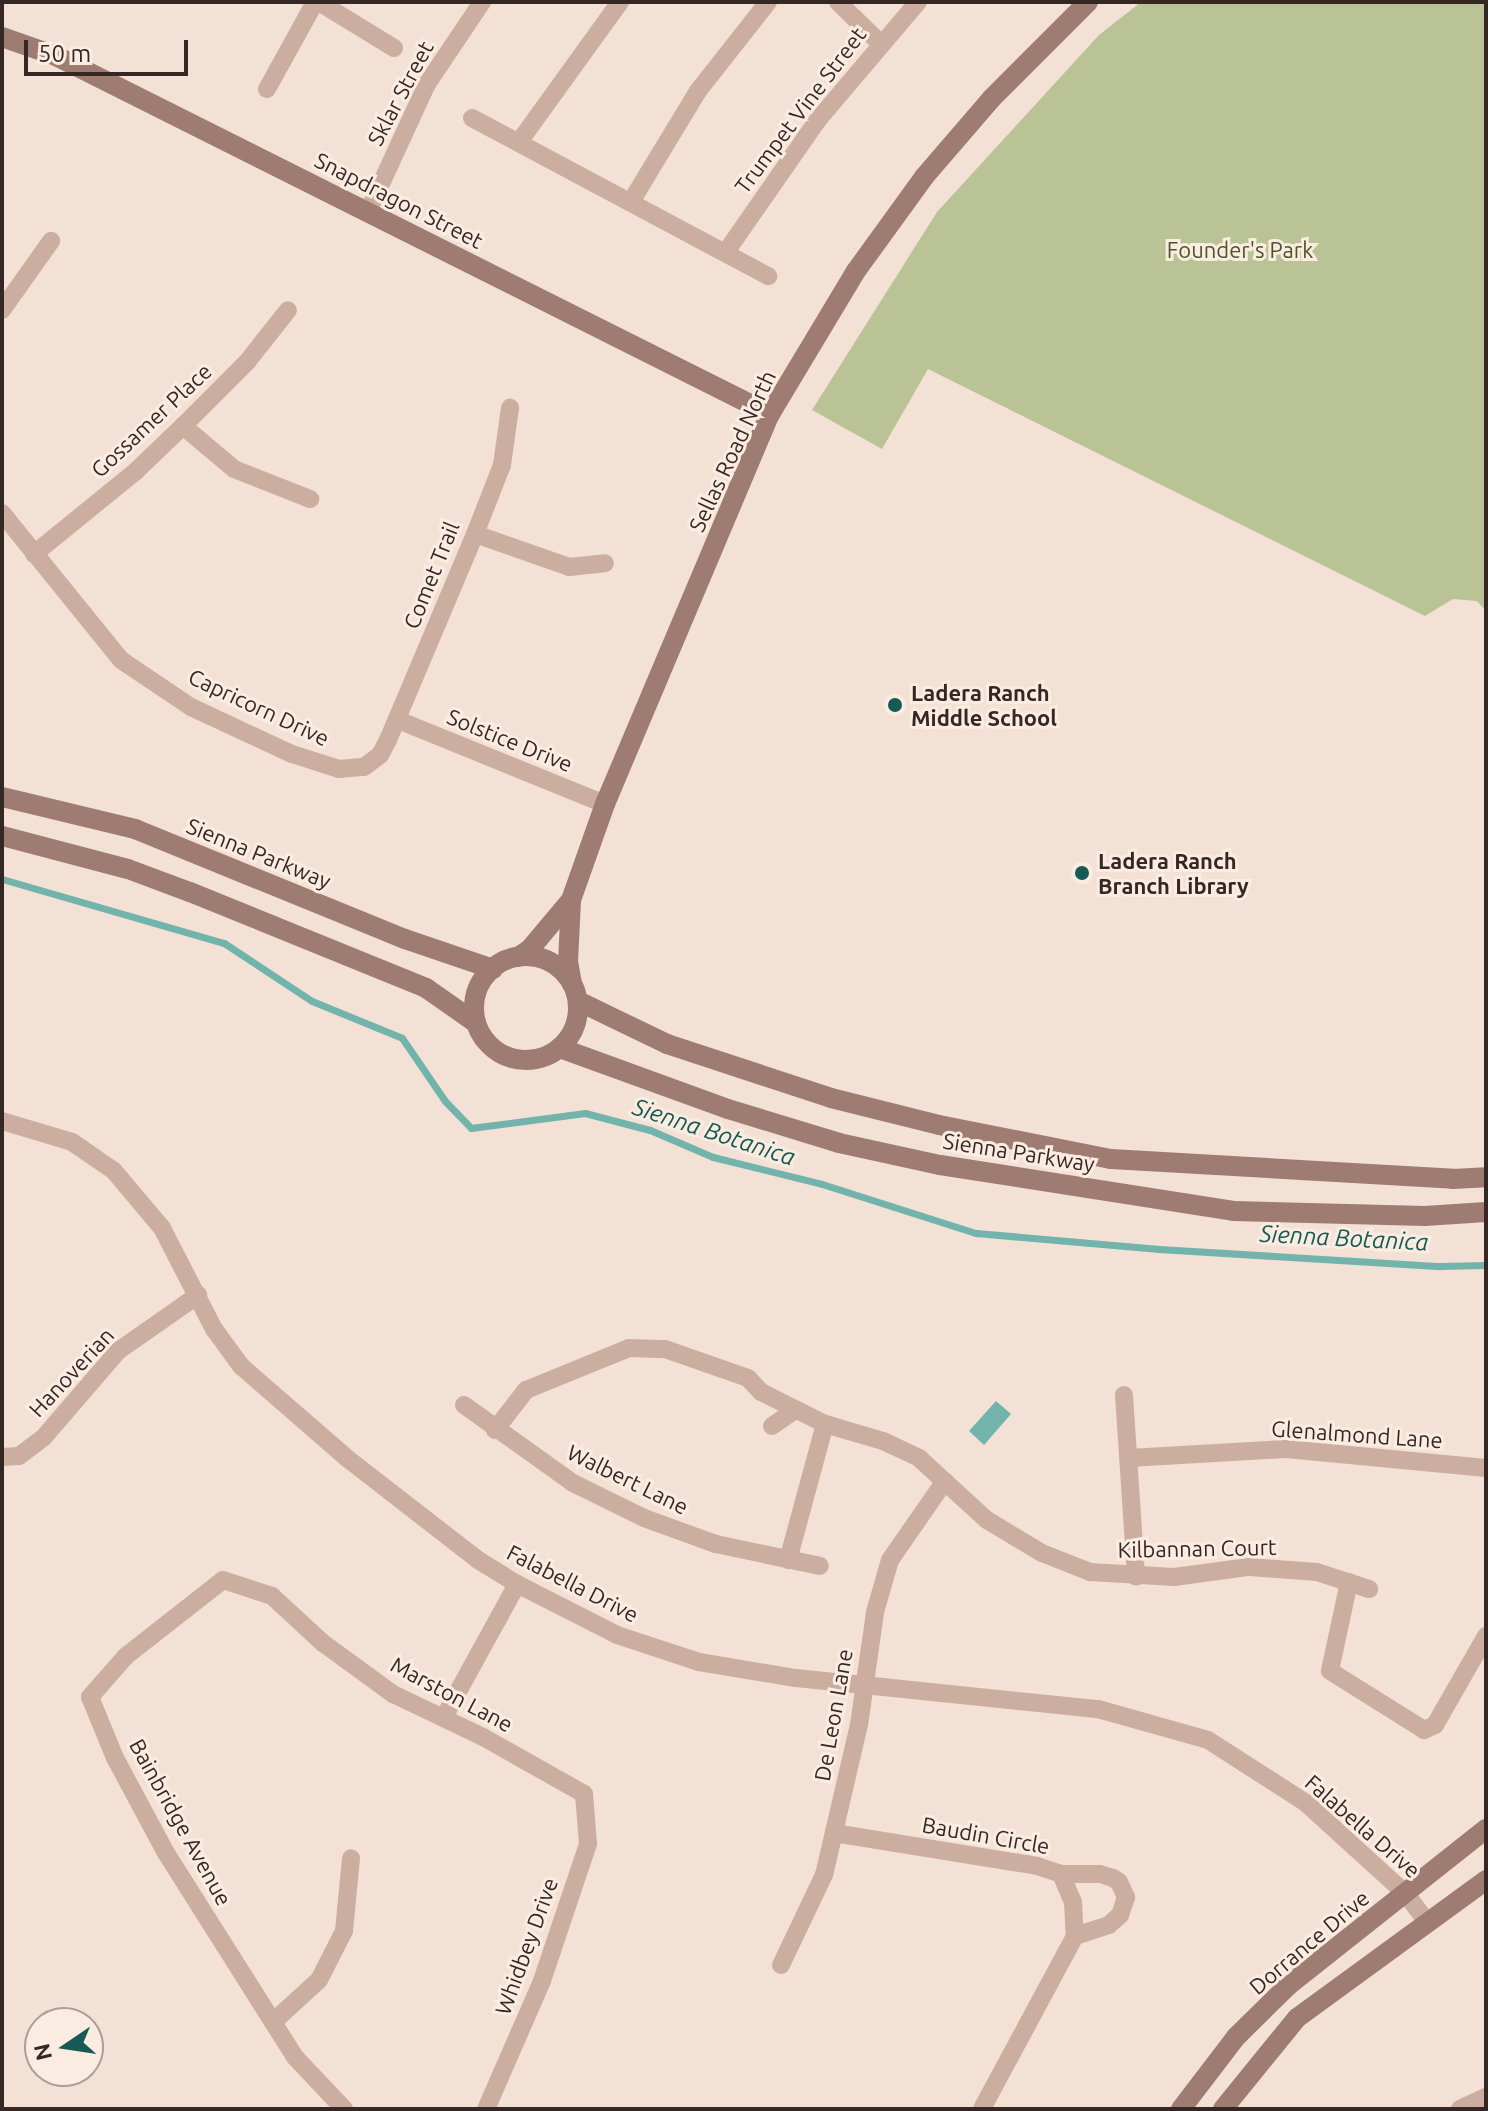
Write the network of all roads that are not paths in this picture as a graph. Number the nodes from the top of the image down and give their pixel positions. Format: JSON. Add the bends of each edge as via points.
{"nodes":[{"id":1,"x":317,"y":2,"type":"edge"},
{"id":2,"x":482,"y":2,"type":"edge"},
{"id":3,"x":620,"y":2,"type":"edge"},
{"id":4,"x":768,"y":2,"type":"edge"},
{"id":5,"x":838,"y":2,"type":"edge"},
{"id":6,"x":918,"y":2,"type":"edge"},
{"id":7,"x":1088,"y":2,"type":"edge"},
{"id":8,"x":2,"y":37,"type":"edge"},
{"id":9,"x":880,"y":43,"type":"junction"},
{"id":10,"x":394,"y":48,"type":"dead end"},
{"id":11,"x":267,"y":89,"type":"dead end"},
{"id":12,"x":472,"y":118,"type":"dead end"},
{"id":13,"x":519,"y":142,"type":"junction"},
{"id":14,"x":632,"y":200,"type":"junction"},
{"id":15,"x":368,"y":212,"type":"junction"},
{"id":16,"x":51,"y":241,"type":"dead end"},
{"id":17,"x":726,"y":252,"type":"junction"},
{"id":18,"x":768,"y":276,"type":"dead end"},
{"id":19,"x":2,"y":310,"type":"edge"},
{"id":20,"x":288,"y":310,"type":"dead end"},
{"id":21,"x":510,"y":408,"type":"dead end"},
{"id":22,"x":770,"y":414,"type":"junction"},
{"id":23,"x":183,"y":426,"type":"junction"},
{"id":24,"x":310,"y":499,"type":"dead end"},
{"id":25,"x":2,"y":513,"type":"edge"},
{"id":26,"x":475,"y":534,"type":"junction"},
{"id":27,"x":34,"y":554,"type":"junction"},
{"id":28,"x":605,"y":563,"type":"dead end"},
{"id":29,"x":398,"y":720,"type":"junction"},
{"id":30,"x":380,"y":755,"type":"joint"},
{"id":31,"x":2,"y":797,"type":"edge"},
{"id":32,"x":605,"y":804,"type":"junction"},
{"id":33,"x":2,"y":836,"type":"edge"},
{"id":34,"x":571,"y":900,"type":"junction"},
{"id":35,"x":518,"y":957,"type":"junction"},
{"id":36,"x":493,"y":969,"type":"junction"},
{"id":37,"x":575,"y":992,"type":"junction"},
{"id":38,"x":476,"y":1023,"type":"junction"},
{"id":39,"x":560,"y":1048,"type":"junction"},
{"id":40,"x":2,"y":1121,"type":"edge"},
{"id":41,"x":1486,"y":1177,"type":"edge"},
{"id":42,"x":1486,"y":1212,"type":"edge"},
{"id":43,"x":198,"y":1295,"type":"junction"},
{"id":44,"x":1124,"y":1395,"type":"dead end"},
{"id":45,"x":464,"y":1405,"type":"dead end"},
{"id":46,"x":796,"y":1409,"type":"junction"},
{"id":47,"x":825,"y":1424,"type":"junction"},
{"id":48,"x":772,"y":1426,"type":"dead end"},
{"id":49,"x":495,"y":1430,"type":"junction"},
{"id":50,"x":10,"y":1456,"type":"edge"},
{"id":51,"x":1129,"y":1458,"type":"junction"},
{"id":52,"x":1486,"y":1468,"type":"edge"},
{"id":53,"x":945,"y":1481,"type":"junction"},
{"id":54,"x":788,"y":1560,"type":"junction"},
{"id":55,"x":820,"y":1566,"type":"dead end"},
{"id":56,"x":1136,"y":1577,"type":"junction"},
{"id":57,"x":223,"y":1580,"type":"joint"},
{"id":58,"x":1349,"y":1582,"type":"junction"},
{"id":59,"x":517,"y":1584,"type":"junction"},
{"id":60,"x":1369,"y":1589,"type":"dead end"},
{"id":61,"x":1486,"y":1636,"type":"edge"},
{"id":62,"x":864,"y":1682,"type":"junction"},
{"id":63,"x":444,"y":1717,"type":"junction"},
{"id":64,"x":584,"y":1794,"type":"joint"},
{"id":65,"x":1486,"y":1829,"type":"edge"},
{"id":66,"x":834,"y":1833,"type":"junction"},
{"id":67,"x":351,"y":1858,"type":"dead end"},
{"id":68,"x":1061,"y":1874,"type":"junction"},
{"id":69,"x":1486,"y":1880,"type":"edge"},
{"id":70,"x":1406,"y":1894,"type":"junction"},
{"id":71,"x":1427,"y":1922,"type":"junction"},
{"id":72,"x":1075,"y":1936,"type":"junction"},
{"id":73,"x":781,"y":1965,"type":"dead end"},
{"id":74,"x":273,"y":2022,"type":"junction"},
{"id":75,"x":1486,"y":2097,"type":"edge"},
{"id":76,"x":344,"y":2109,"type":"edge"},
{"id":77,"x":486,"y":2109,"type":"edge"},
{"id":78,"x":982,"y":2109,"type":"edge"},
{"id":79,"x":1181,"y":2109,"type":"edge"},
{"id":80,"x":1223,"y":2109,"type":"edge"},
{"id":81,"x":1460,"y":2109,"type":"edge"}],
"edges":[{"from":1,"to":10,"type":"street"},
{"from":1,"to":11,"type":"street"},
{"from":2,"to":15,"type":"street","name":"Sklar Street","via":[[427,84]]},
{"from":3,"to":13,"type":"street"},
{"from":4,"to":14,"type":"street","via":[[698,91]]},
{"from":5,"to":9,"type":"street"},
{"from":6,"to":9,"type":"street","name":"Trumpet Vine Street"},
{"from":7,"to":22,"type":"main road","name":"Sellas Road North","via":[[991,99],[924,177],[856,271]]},
{"from":8,"to":15,"type":"main road","name":"Snapdragon Street","via":[[56,56]]},
{"from":9,"to":17,"type":"street","name":"Trumpet Vine Street","via":[[817,121]]},
{"from":12,"to":13,"type":"street"},
{"from":13,"to":14,"type":"street"},
{"from":14,"to":17,"type":"street"},
{"from":15,"to":22,"type":"main road","name":"Snapdragon Street"},
{"from":16,"to":19,"type":"street"},
{"from":17,"to":18,"type":"street"},
{"from":20,"to":23,"type":"street","name":"Gossamer Place","via":[[247,362]]},
{"from":21,"to":26,"type":"street","name":"Comet Trail","via":[[502,465]]},
{"from":22,"to":32,"type":"main road","name":"Sellas Road North"},
{"from":23,"to":24,"type":"street","via":[[234,469]]},
{"from":23,"to":27,"type":"street","name":"Gossamer Place"},
{"from":25,"to":27,"type":"street","name":"Capricorn Drive"},
{"from":26,"to":28,"type":"street","via":[[569,567]]},
{"from":26,"to":29,"type":"street","name":"Comet Trail"},
{"from":27,"to":30,"type":"street","name":"Capricorn Drive","via":[[121,660],[191,707],[292,754],[339,769],[364,767]]},
{"from":29,"to":30,"type":"street","name":"Comet Trail"},
{"from":29,"to":32,"type":"street","name":"Solstice Drive"},
{"from":31,"to":36,"type":"main road","name":"Sienna Parkway","via":[[135,829],[405,939]]},
{"from":32,"to":34,"type":"main road","name":"Sellas Road North"},
{"from":33,"to":38,"type":"main road","via":[[128,869],[190,892],[426,988]]},
{"from":34,"to":35,"type":"main road","name":"Sellas Road North"},
{"from":34,"to":37,"type":"main road","name":"Sellas Road North","via":[[568,962]]},
{"from":35,"to":36,"type":"main road"},
{"from":35,"to":37,"type":"main road","name":"Sienna Parkway","via":[[546,960],[561,969]]},
{"from":36,"to":38,"type":"main road","via":[[477,993]]},
{"from":37,"to":39,"type":"main road","via":[[574,1027]]},
{"from":37,"to":41,"type":"main road","name":"Sienna Parkway","via":[[667,1044],[831,1098],[939,1125],[1111,1159]]},
{"from":38,"to":39,"type":"main road","via":[[490,1045],[511,1058],[528,1061]]},
{"from":39,"to":42,"type":"main road","name":"Sienna Parkway","via":[[728,1109],[839,1143],[940,1165],[1233,1211],[1425,1216]]},
{"from":40,"to":43,"type":"street","name":"Falabella Drive","via":[[72,1142],[114,1171],[162,1228]]},
{"from":43,"to":50,"type":"street","name":"Hanoverian","via":[[118,1351],[44,1437]]},
{"from":43,"to":59,"type":"street","name":"Falabella Drive","via":[[241,1366],[285,1408],[478,1560]]},
{"from":44,"to":51,"type":"street"},
{"from":45,"to":49,"type":"street","name":"Walbert Lane"},
{"from":46,"to":47,"type":"street","name":"Kilbannan Court"},
{"from":46,"to":48,"type":"street"},
{"from":46,"to":49,"type":"street","name":"Kilbannan Court","via":[[761,1392],[748,1378],[665,1349],[629,1348],[526,1390]]},
{"from":47,"to":53,"type":"street","name":"Kilbannan Court","via":[[919,1458]]},
{"from":47,"to":54,"type":"street"},
{"from":49,"to":54,"type":"street","name":"Walbert Lane","via":[[573,1483],[644,1518],[716,1544]]},
{"from":51,"to":52,"type":"street","name":"Glenalmond Lane","via":[[1286,1449]]},
{"from":51,"to":56,"type":"street"},
{"from":53,"to":56,"type":"street","name":"Kilbannan Court","via":[[987,1520],[1042,1553],[1090,1572]]},
{"from":53,"to":62,"type":"street","name":"De Leon Lane","via":[[890,1560]]},
{"from":54,"to":55,"type":"street","name":"Walbert Lane"},
{"from":56,"to":58,"type":"street","name":"Kilbannan Court","via":[[1249,1567],[1317,1572]]},
{"from":57,"to":63,"type":"street","name":"Marston Lane","via":[[272,1596],[323,1643],[393,1694]]},
{"from":57,"to":74,"type":"street","name":"Bainbridge Avenue","via":[[126,1656],[90,1697],[115,1758],[166,1853]]},
{"from":58,"to":60,"type":"street","name":"Kilbannan Court"},
{"from":58,"to":61,"type":"street","via":[[1330,1671],[1424,1730],[1435,1725]]},
{"from":59,"to":62,"type":"street","name":"Falabella Drive","via":[[617,1635],[699,1662],[796,1678]]},
{"from":59,"to":63,"type":"street"},
{"from":62,"to":66,"type":"street","name":"De Leon Lane"},
{"from":62,"to":70,"type":"street","name":"Falabella Drive","via":[[1098,1709],[1208,1740],[1306,1803]]},
{"from":63,"to":64,"type":"street","name":"Marston Lane"},
{"from":64,"to":77,"type":"street","name":"Whidbey Drive","via":[[588,1844],[542,1981]]},
{"from":65,"to":70,"type":"main road","name":"Dorrance Drive"},
{"from":66,"to":68,"type":"street","name":"Baudin Circle"},
{"from":66,"to":73,"type":"street","name":"De Leon Lane","via":[[824,1875]]},
{"from":67,"to":74,"type":"street","via":[[344,1931],[319,1980]]},
{"from":68,"to":72,"type":"street","name":"Baudin Circle","via":[[1073,1902]]},
{"from":68,"to":72,"type":"street","via":[[1113,1878],[1126,1897],[1120,1915],[1109,1925]]},
{"from":69,"to":71,"type":"main road"},
{"from":70,"to":71,"type":"street","name":"Falabella Drive"},
{"from":70,"to":79,"type":"main road","name":"Dorrance Drive","via":[[1289,1985],[1236,2037]]},
{"from":71,"to":80,"type":"main road","via":[[1297,2018]]},
{"from":72,"to":78,"type":"street"},
{"from":74,"to":76,"type":"street","name":"Bainbridge Avenue","via":[[295,2057]]},
{"from":75,"to":81,"type":"street"}]}
